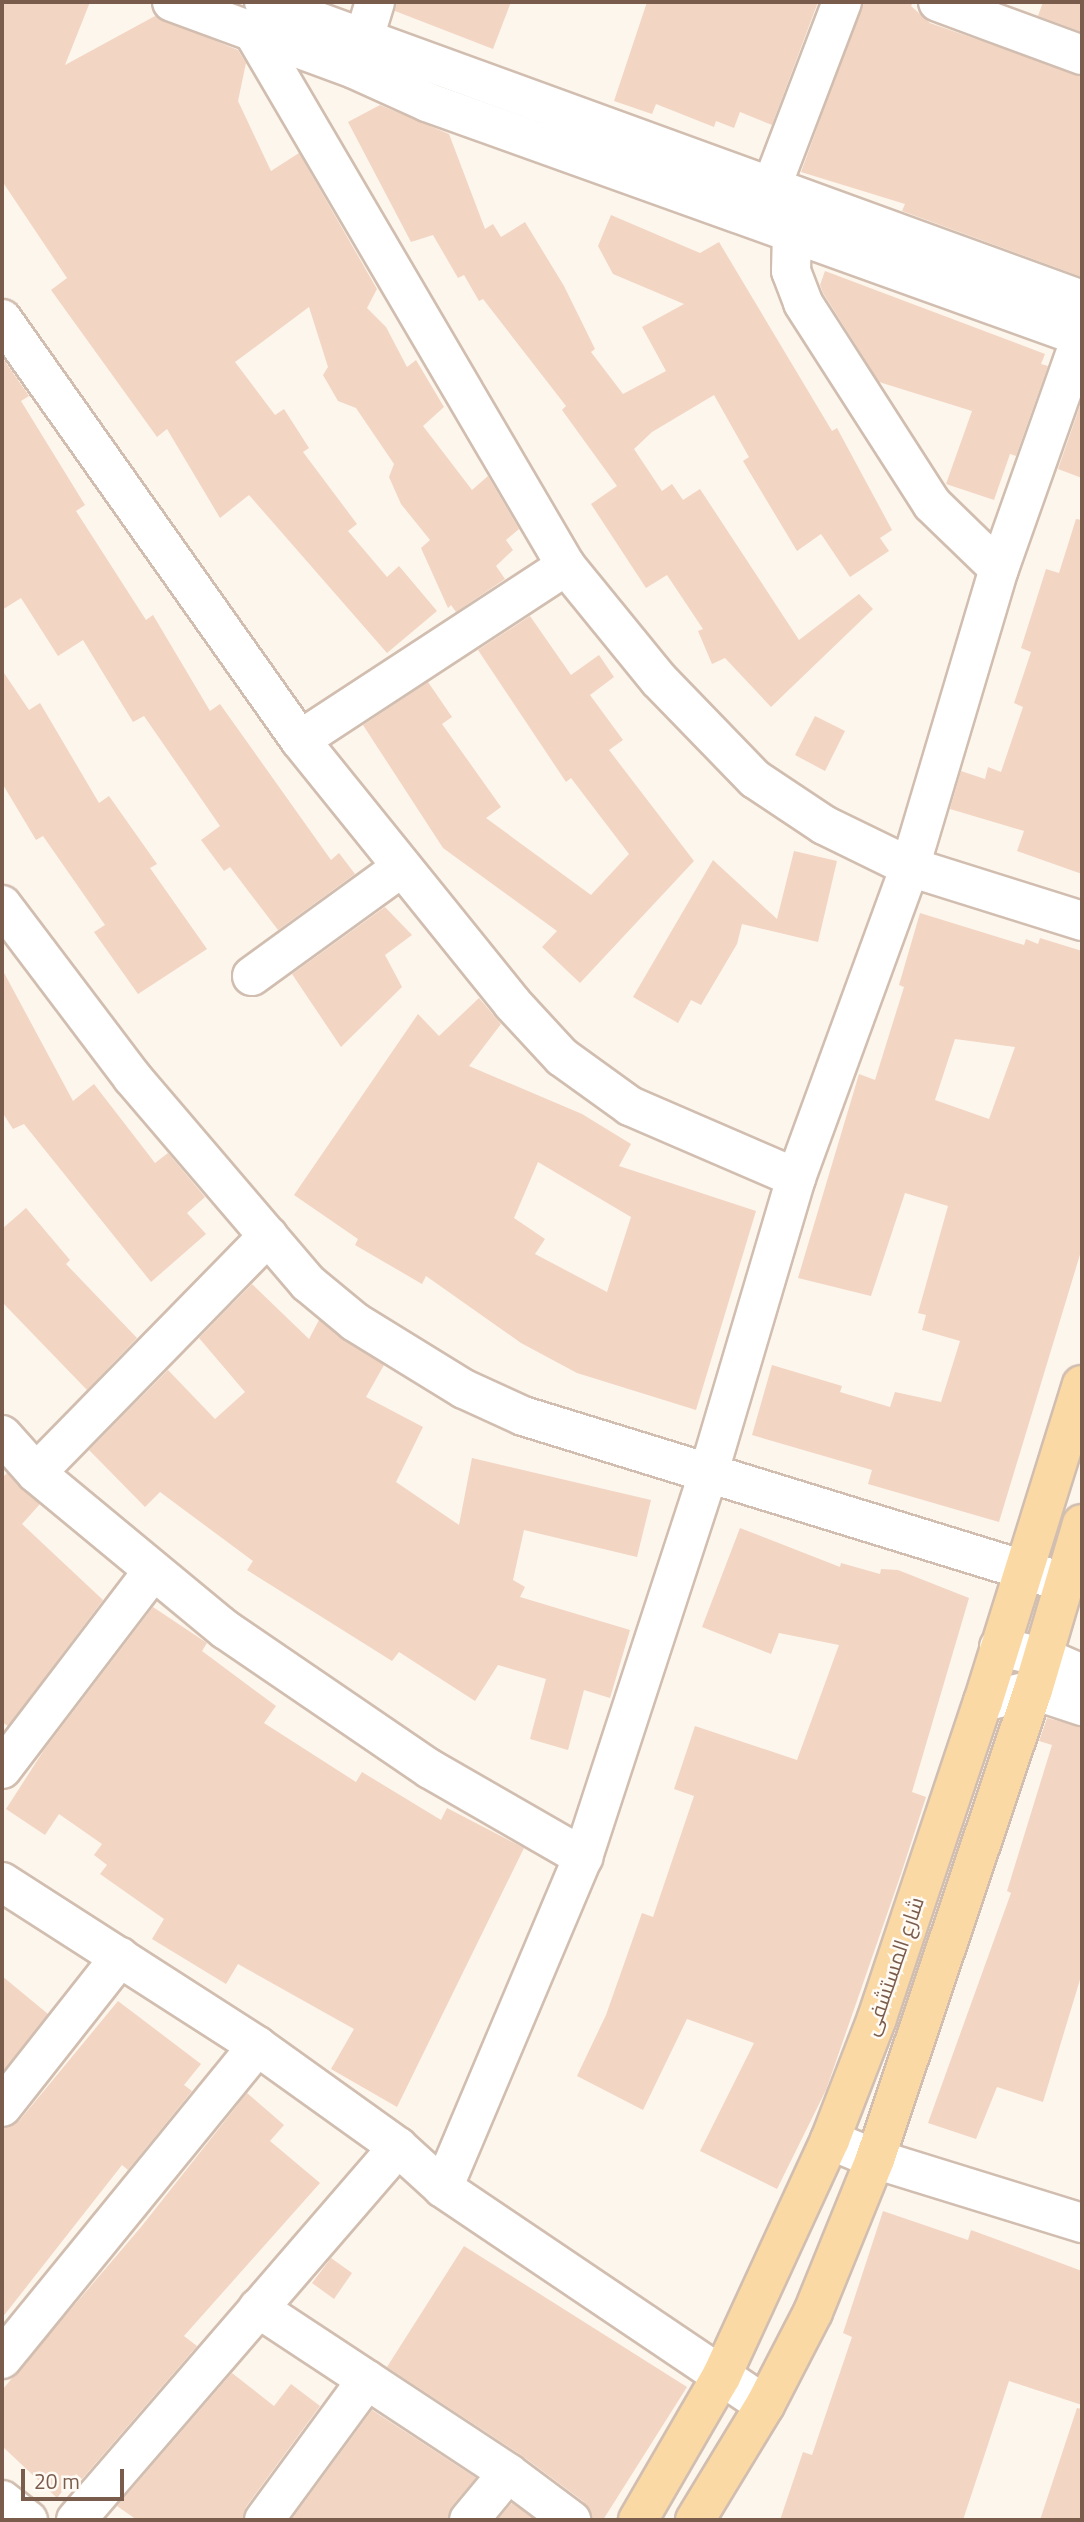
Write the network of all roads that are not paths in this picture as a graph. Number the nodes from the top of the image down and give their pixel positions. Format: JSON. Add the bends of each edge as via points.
{"nodes":[{"id":1,"x":172,"y":2,"type":"edge"},
{"id":2,"x":375,"y":2,"type":"edge"},
{"id":3,"x":842,"y":2,"type":"edge"},
{"id":4,"x":938,"y":2,"type":"edge"},
{"id":5,"x":259,"y":17,"type":"edge"},
{"id":6,"x":363,"y":38,"type":"junction"},
{"id":7,"x":1082,"y":55,"type":"edge"},
{"id":8,"x":771,"y":188,"type":"junction"},
{"id":9,"x":792,"y":231,"type":"junction"},
{"id":10,"x":1082,"y":300,"type":"edge"},
{"id":11,"x":2,"y":319,"type":"edge"},
{"id":12,"x":1082,"y":336,"type":"edge"},
{"id":13,"x":566,"y":566,"type":"junction"},
{"id":14,"x":999,"y":569,"type":"junction"},
{"id":15,"x":300,"y":740,"type":"junction"},
{"id":16,"x":402,"y":867,"type":"junction"},
{"id":17,"x":910,"y":867,"type":"junction"},
{"id":18,"x":2,"y":905,"type":"edge"},
{"id":19,"x":1082,"y":921,"type":"edge"},
{"id":20,"x":252,"y":976,"type":"dead end"},
{"id":21,"x":796,"y":1178,"type":"junction"},
{"id":22,"x":268,"y":1236,"type":"junction"},
{"id":23,"x":1082,"y":1385,"type":"edge"},
{"id":24,"x":2,"y":1435,"type":"edge"},
{"id":25,"x":36,"y":1473,"type":"junction"},
{"id":26,"x":708,"y":1475,"type":"junction"},
{"id":27,"x":1082,"y":1524,"type":"edge"},
{"id":28,"x":1026,"y":1570,"type":"junction"},
{"id":29,"x":153,"y":1572,"type":"junction"},
{"id":30,"x":1063,"y":1582,"type":"junction"},
{"id":31,"x":999,"y":1647,"type":"junction"},
{"id":32,"x":1038,"y":1674,"type":"junction"},
{"id":33,"x":1082,"y":1674,"type":"edge"},
{"id":34,"x":983,"y":1702,"type":"junction"},
{"id":35,"x":1082,"y":1706,"type":"edge"},
{"id":36,"x":2,"y":1769,"type":"edge"},
{"id":37,"x":583,"y":1857,"type":"junction"},
{"id":38,"x":2,"y":1882,"type":"edge"},
{"id":39,"x":120,"y":1957,"type":"junction"},
{"id":40,"x":257,"y":2046,"type":"junction"},
{"id":41,"x":2,"y":2107,"type":"edge"},
{"id":42,"x":830,"y":2140,"type":"junction"},
{"id":43,"x":398,"y":2147,"type":"junction"},
{"id":44,"x":876,"y":2159,"type":"junction"},
{"id":45,"x":443,"y":2188,"type":"junction"},
{"id":46,"x":1082,"y":2223,"type":"edge"},
{"id":47,"x":258,"y":2308,"type":"junction"},
{"id":48,"x":2,"y":2359,"type":"edge"},
{"id":49,"x":721,"y":2377,"type":"junction"},
{"id":50,"x":367,"y":2380,"type":"junction"},
{"id":51,"x":765,"y":2405,"type":"junction"},
{"id":52,"x":508,"y":2473,"type":"junction"},
{"id":53,"x":2,"y":2500,"type":"edge"},
{"id":54,"x":28,"y":2520,"type":"edge"},
{"id":55,"x":76,"y":2520,"type":"edge"},
{"id":56,"x":264,"y":2520,"type":"edge"},
{"id":57,"x":469,"y":2520,"type":"edge"},
{"id":58,"x":571,"y":2520,"type":"edge"},
{"id":59,"x":638,"y":2520,"type":"edge"},
{"id":60,"x":695,"y":2520,"type":"edge"}],
"edges":[{"from":1,"to":5,"type":"street"},
{"from":2,"to":6,"type":"street"},
{"from":3,"to":8,"type":"street"},
{"from":4,"to":7,"type":"street"},
{"from":5,"to":6,"type":"street"},
{"from":5,"to":9,"type":"street","via":[[427,102]]},
{"from":5,"to":13,"type":"street"},
{"from":6,"to":8,"type":"street"},
{"from":8,"to":10,"type":"street"},
{"from":9,"to":12,"type":"street"},
{"from":9,"to":14,"type":"street","via":[[791,271],[803,303],[932,504]]},
{"from":11,"to":15,"type":"street"},
{"from":12,"to":14,"type":"street"},
{"from":13,"to":15,"type":"street"},
{"from":13,"to":17,"type":"street","via":[[659,680],[755,779],[824,825]]},
{"from":14,"to":17,"type":"street"},
{"from":15,"to":16,"type":"street"},
{"from":16,"to":20,"type":"street"},
{"from":16,"to":21,"type":"street","via":[[562,1057],[630,1106]]},
{"from":17,"to":19,"type":"street"},
{"from":17,"to":21,"type":"street"},
{"from":18,"to":22,"type":"street","via":[[132,1077]]},
{"from":21,"to":26,"type":"street"},
{"from":22,"to":25,"type":"street"},
{"from":22,"to":26,"type":"street","via":[[308,1283],[355,1322],[464,1389],[523,1416]]},
{"from":23,"to":28,"type":"main road","name":"شارع المستشفى"},
{"from":24,"to":25,"type":"street"},
{"from":25,"to":29,"type":"street"},
{"from":26,"to":28,"type":"street"},
{"from":26,"to":37,"type":"street"},
{"from":27,"to":30,"type":"main road"},
{"from":28,"to":30,"type":"street"},
{"from":28,"to":31,"type":"main road","name":"شارع المستشفى"},
{"from":29,"to":36,"type":"street"},
{"from":29,"to":37,"type":"street","via":[[297,1682],[430,1769]]},
{"from":30,"to":32,"type":"main road"},
{"from":31,"to":32,"type":"street"},
{"from":31,"to":34,"type":"main road","name":"شارع المستشفى"},
{"from":32,"to":33,"type":"street"},
{"from":32,"to":34,"type":"street"},
{"from":32,"to":35,"type":"street"},
{"from":32,"to":44,"type":"main road"},
{"from":34,"to":42,"type":"main road","name":"شارع المستشفى","via":[[877,2018]]},
{"from":37,"to":45,"type":"street"},
{"from":38,"to":39,"type":"street"},
{"from":39,"to":40,"type":"street"},
{"from":39,"to":41,"type":"street"},
{"from":40,"to":43,"type":"street"},
{"from":40,"to":48,"type":"street"},
{"from":42,"to":44,"type":"street"},
{"from":42,"to":49,"type":"main road","name":"شارع المستشفى"},
{"from":43,"to":45,"type":"street"},
{"from":43,"to":47,"type":"street"},
{"from":44,"to":46,"type":"street"},
{"from":44,"to":51,"type":"main road","via":[[813,2312]]},
{"from":45,"to":49,"type":"street"},
{"from":47,"to":50,"type":"street"},
{"from":47,"to":55,"type":"street"},
{"from":49,"to":51,"type":"street"},
{"from":49,"to":59,"type":"main road","name":"شارع المستشفى"},
{"from":50,"to":52,"type":"street"},
{"from":50,"to":56,"type":"street"},
{"from":51,"to":60,"type":"main road"},
{"from":52,"to":57,"type":"street"},
{"from":52,"to":58,"type":"street"},
{"from":53,"to":54,"type":"street"}]}
